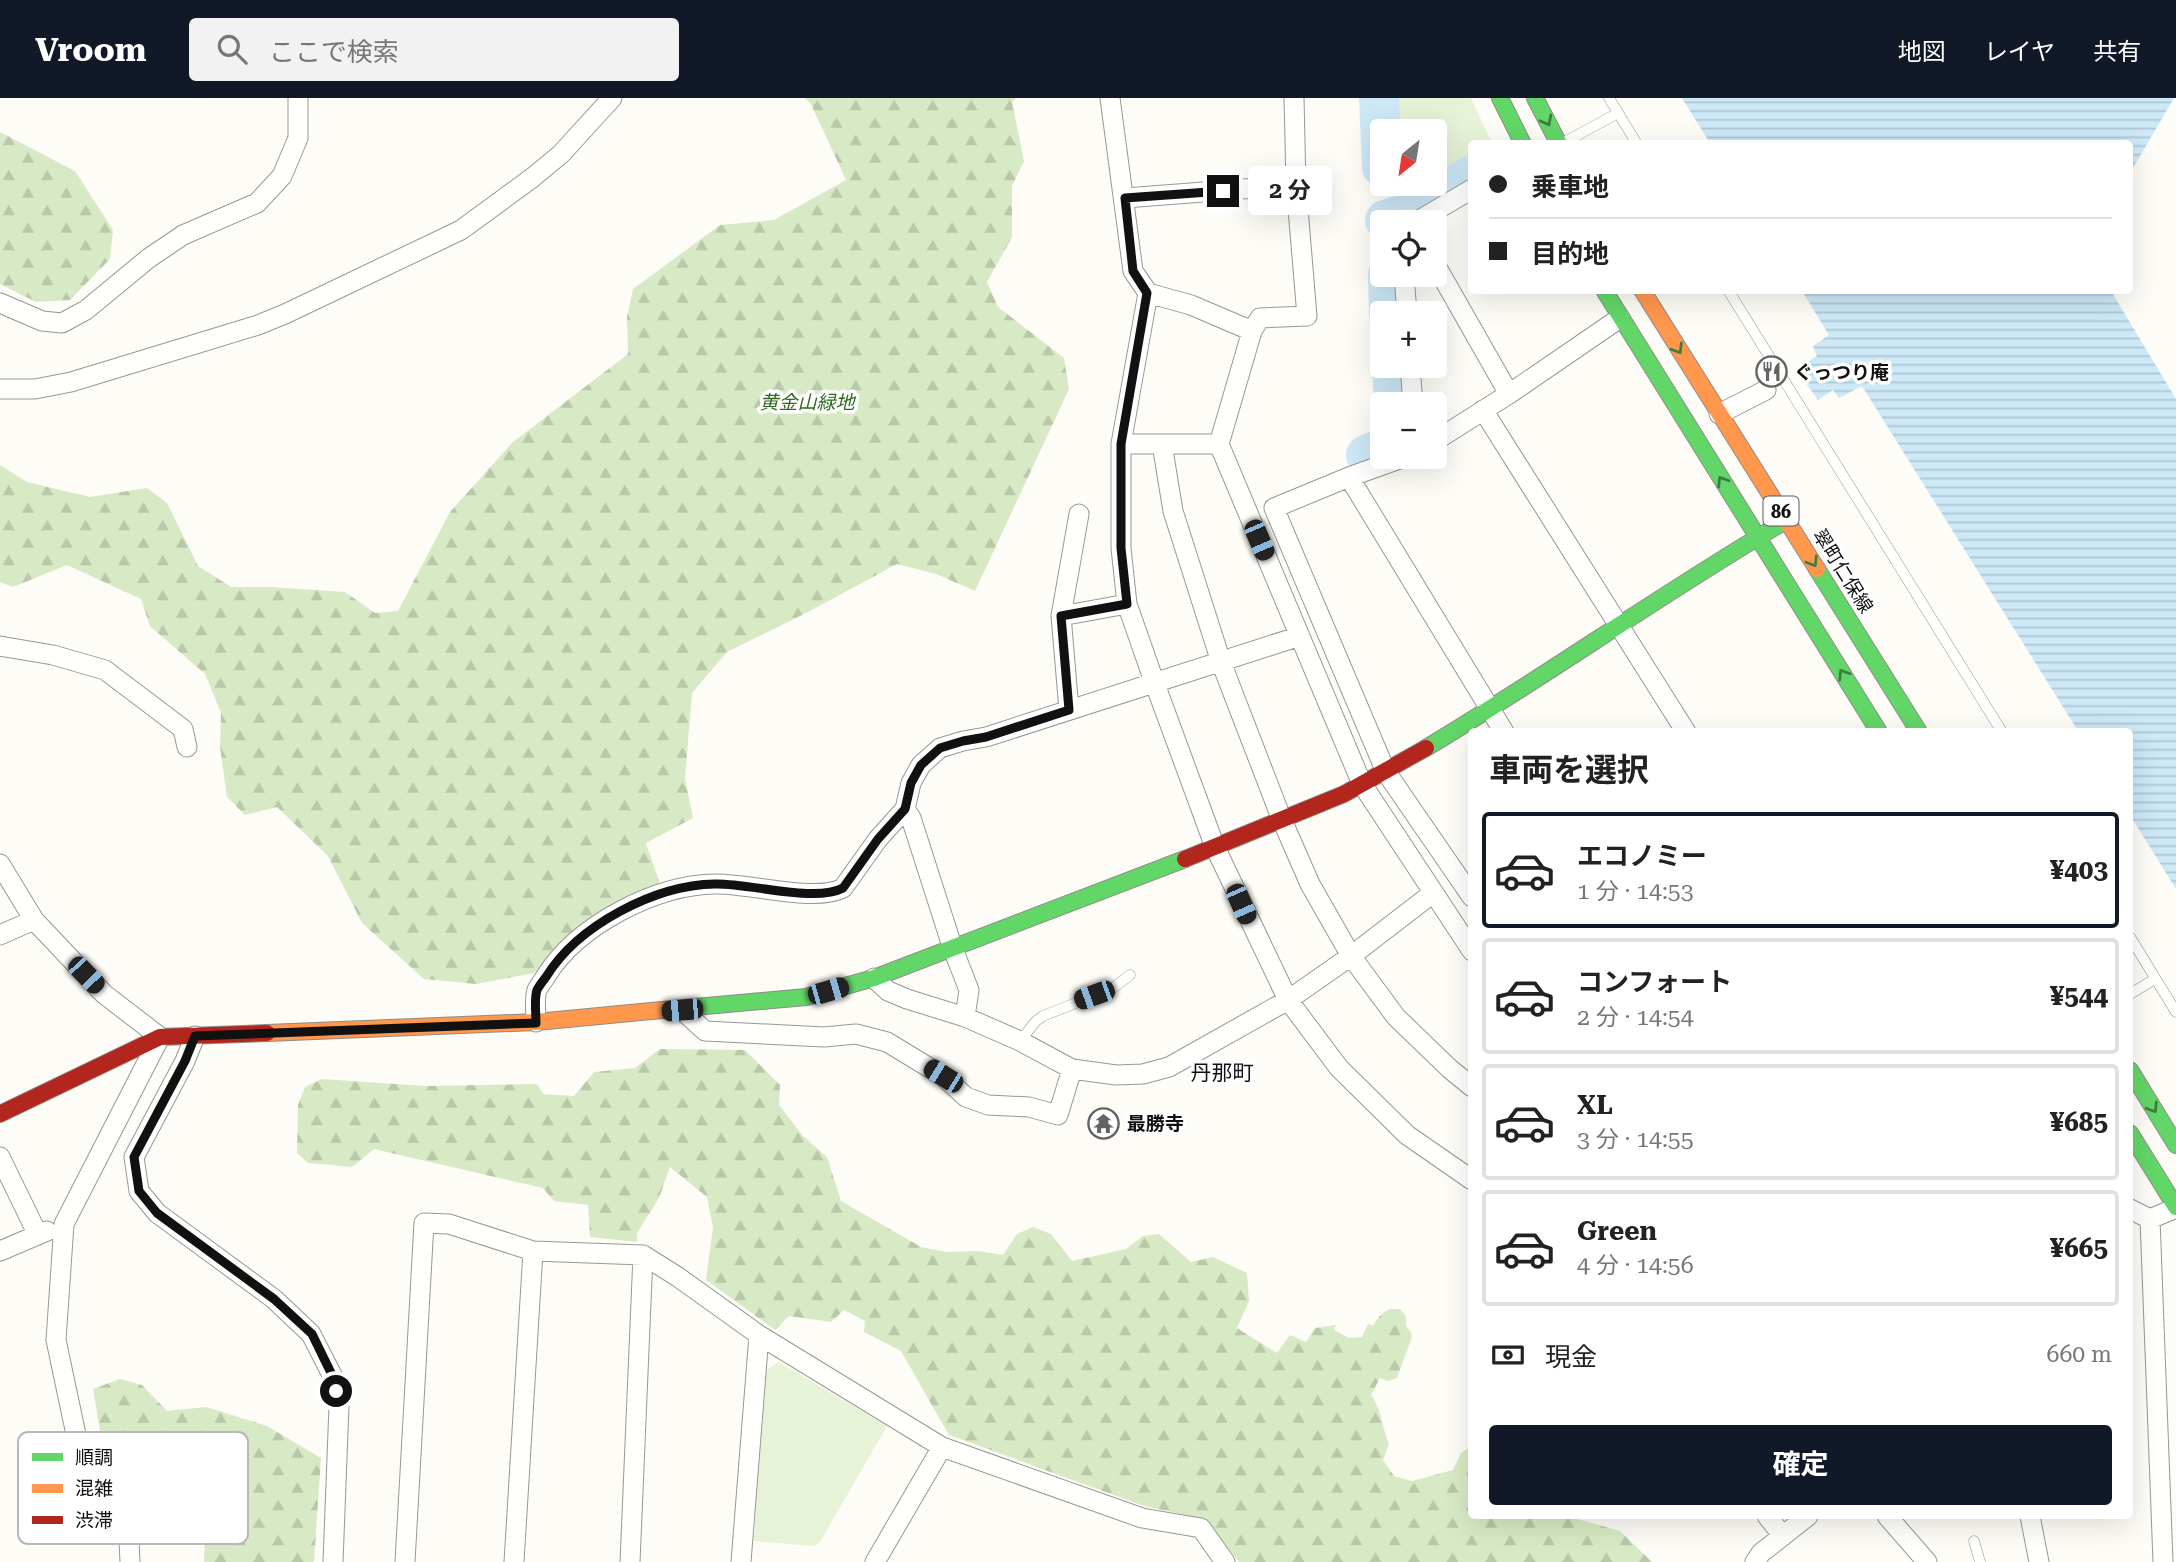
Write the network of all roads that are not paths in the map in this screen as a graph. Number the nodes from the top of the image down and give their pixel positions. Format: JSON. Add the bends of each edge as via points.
{"nodes":[{"id":1,"x":298,"y":98,"type":"edge"},
{"id":2,"x":612,"y":98,"type":"edge"},
{"id":3,"x":1110,"y":98,"type":"edge"},
{"id":4,"x":1294,"y":98,"type":"edge"},
{"id":5,"x":1500,"y":98,"type":"edge"},
{"id":6,"x":1535,"y":98,"type":"edge"},
{"id":7,"x":1609,"y":98,"type":"edge"},
{"id":8,"x":1618,"y":113,"type":"junction"},
{"id":9,"x":1521,"y":140,"type":"edge"},
{"id":10,"x":1558,"y":140,"type":"edge"},
{"id":11,"x":1567,"y":140,"type":"edge"},
{"id":12,"x":1635,"y":140,"type":"edge"},
{"id":13,"x":1297,"y":185,"type":"junction"},
{"id":14,"x":1468,"y":191,"type":"edge"},
{"id":15,"x":1125,"y":198,"type":"junction"},
{"id":16,"x":1436,"y":210,"type":"edge"},
{"id":17,"x":1447,"y":285,"type":"edge"},
{"id":18,"x":1147,"y":293,"type":"junction"},
{"id":19,"x":1606,"y":294,"type":"edge"},
{"id":20,"x":1644,"y":294,"type":"edge"},
{"id":21,"x":1730,"y":294,"type":"edge"},
{"id":22,"x":0,"y":303,"type":"edge"},
{"id":23,"x":1620,"y":318,"type":"junction"},
{"id":24,"x":1252,"y":331,"type":"junction"},
{"id":25,"x":0,"y":389,"type":"edge"},
{"id":26,"x":1766,"y":390,"type":"dead end"},
{"id":27,"x":1509,"y":394,"type":"junction"},
{"id":28,"x":1483,"y":410,"type":"junction"},
{"id":29,"x":1719,"y":414,"type":"junction"},
{"id":30,"x":1447,"y":433,"type":"edge"},
{"id":31,"x":1121,"y":444,"type":"junction"},
{"id":32,"x":1162,"y":444,"type":"junction"},
{"id":33,"x":1219,"y":444,"type":"junction"},
{"id":34,"x":1371,"y":469,"type":"edge"},
{"id":35,"x":1349,"y":477,"type":"junction"},
{"id":36,"x":1079,"y":514,"type":"dead end"},
{"id":37,"x":1787,"y":520,"type":"junction"},
{"id":38,"x":1757,"y":537,"type":"junction"},
{"id":39,"x":1127,"y":604,"type":"junction"},
{"id":40,"x":1061,"y":616,"type":"junction"},
{"id":41,"x":1617,"y":626,"type":"junction"},
{"id":42,"x":1300,"y":636,"type":"junction"},
{"id":43,"x":0,"y":646,"type":"edge"},
{"id":44,"x":1221,"y":662,"type":"junction"},
{"id":45,"x":1155,"y":684,"type":"junction"},
{"id":46,"x":1069,"y":710,"type":"junction"},
{"id":47,"x":1490,"y":710,"type":"junction"},
{"id":48,"x":1501,"y":728,"type":"edge"},
{"id":49,"x":1682,"y":728,"type":"edge"},
{"id":50,"x":1876,"y":728,"type":"edge"},
{"id":51,"x":1917,"y":728,"type":"edge"},
{"id":52,"x":2000,"y":728,"type":"edge"},
{"id":53,"x":187,"y":747,"type":"dead end"},
{"id":54,"x":1385,"y":772,"type":"junction"},
{"id":55,"x":1362,"y":785,"type":"junction"},
{"id":56,"x":905,"y":809,"type":"junction"},
{"id":57,"x":1282,"y":820,"type":"junction"},
{"id":58,"x":1215,"y":847,"type":"junction"},
{"id":59,"x":0,"y":864,"type":"edge"},
{"id":60,"x":1468,"y":891,"type":"edge"},
{"id":61,"x":1433,"y":893,"type":"junction"},
{"id":62,"x":34,"y":920,"type":"junction"},
{"id":63,"x":0,"y":935,"type":"edge"},
{"id":64,"x":2133,"y":942,"type":"edge"},
{"id":65,"x":1468,"y":945,"type":"edge"},
{"id":66,"x":953,"y":949,"type":"junction"},
{"id":67,"x":1351,"y":956,"type":"junction"},
{"id":68,"x":1130,"y":975,"type":"dead end"},
{"id":69,"x":874,"y":978,"type":"junction"},
{"id":70,"x":2155,"y":979,"type":"junction"},
{"id":71,"x":2133,"y":992,"type":"edge"},
{"id":72,"x":1288,"y":1000,"type":"junction"},
{"id":73,"x":682,"y":1010,"type":"junction"},
{"id":74,"x":2176,"y":1012,"type":"edge"},
{"id":75,"x":965,"y":1017,"type":"junction"},
{"id":76,"x":536,"y":1023,"type":"junction"},
{"id":77,"x":195,"y":1036,"type":"junction"},
{"id":78,"x":160,"y":1037,"type":"junction"},
{"id":79,"x":1020,"y":1041,"type":"junction"},
{"id":80,"x":1072,"y":1069,"type":"junction"},
{"id":81,"x":2133,"y":1075,"type":"edge"},
{"id":82,"x":1468,"y":1084,"type":"edge"},
{"id":83,"x":0,"y":1114,"type":"edge"},
{"id":84,"x":2133,"y":1138,"type":"edge"},
{"id":85,"x":2176,"y":1145,"type":"edge"},
{"id":86,"x":0,"y":1157,"type":"edge"},
{"id":87,"x":1468,"y":1177,"type":"edge"},
{"id":88,"x":2176,"y":1207,"type":"edge"},
{"id":89,"x":2133,"y":1210,"type":"edge"},
{"id":90,"x":2150,"y":1219,"type":"junction"},
{"id":91,"x":64,"y":1224,"type":"junction"},
{"id":92,"x":38,"y":1235,"type":"junction"},
{"id":93,"x":0,"y":1251,"type":"edge"},
{"id":94,"x":533,"y":1251,"type":"junction"},
{"id":95,"x":643,"y":1255,"type":"junction"},
{"id":96,"x":759,"y":1335,"type":"junction"},
{"id":97,"x":75,"y":1432,"type":"edge"},
{"id":98,"x":942,"y":1447,"type":"junction"},
{"id":99,"x":1769,"y":1519,"type":"edge"},
{"id":100,"x":1804,"y":1519,"type":"edge"},
{"id":101,"x":1890,"y":1519,"type":"edge"},
{"id":102,"x":2030,"y":1519,"type":"edge"},
{"id":103,"x":1783,"y":1536,"type":"junction"},
{"id":104,"x":1974,"y":1541,"type":"dead end"},
{"id":105,"x":130,"y":1544,"type":"edge"},
{"id":106,"x":131,"y":1562,"type":"edge"},
{"id":107,"x":333,"y":1562,"type":"edge"},
{"id":108,"x":405,"y":1562,"type":"edge"},
{"id":109,"x":514,"y":1562,"type":"edge"},
{"id":110,"x":630,"y":1562,"type":"edge"},
{"id":111,"x":741,"y":1562,"type":"edge"},
{"id":112,"x":875,"y":1562,"type":"edge"},
{"id":113,"x":1224,"y":1562,"type":"edge"},
{"id":114,"x":1755,"y":1562,"type":"edge"},
{"id":115,"x":1927,"y":1562,"type":"edge"},
{"id":116,"x":1980,"y":1562,"type":"edge"},
{"id":117,"x":2039,"y":1562,"type":"edge"},
{"id":118,"x":2163,"y":1562,"type":"edge"}],
"edges":[{"from":1,"to":22,"type":"street","via":[[298,138],[282,176],[257,203],[183,234],[86,310],[62,323],[42,321]]},
{"from":2,"to":25,"type":"street","via":[[561,155],[532,178],[461,230],[408,256],[258,324],[71,382]]},
{"from":3,"to":15,"type":"street"},
{"from":4,"to":13,"type":"street"},
{"from":5,"to":9,"type":"street"},
{"from":6,"to":10,"type":"street","one_way":true},
{"from":7,"to":8,"type":"lane"},
{"from":8,"to":11,"type":"lane"},
{"from":8,"to":12,"type":"lane"},
{"from":13,"to":15,"type":"street"},
{"from":13,"to":24,"type":"street","via":[[1307,316],[1259,318]]},
{"from":14,"to":16,"type":"street"},
{"from":15,"to":18,"type":"street","via":[[1133,271]]},
{"from":17,"to":27,"type":"street"},
{"from":18,"to":24,"type":"street","via":[[1191,305]]},
{"from":18,"to":31,"type":"street"},
{"from":19,"to":23,"type":"street","number":"86"},
{"from":20,"to":29,"type":"street","name":"翠町仁保線","number":"86","one_way":true},
{"from":21,"to":52,"type":"lane"},
{"from":23,"to":27,"type":"street"},
{"from":38,"to":23,"type":"street","number":"86","one_way":true},
{"from":24,"to":33,"type":"street"},
{"from":26,"to":29,"type":"street"},
{"from":27,"to":28,"type":"street"},
{"from":28,"to":30,"type":"street"},
{"from":28,"to":41,"type":"street"},
{"from":29,"to":37,"type":"street","name":"翠町仁保線","number":"86"},
{"from":31,"to":32,"type":"street"},
{"from":31,"to":39,"type":"street","via":[[1121,548]]},
{"from":32,"to":33,"type":"street"},
{"from":32,"to":44,"type":"street","via":[[1173,511]]},
{"from":33,"to":42,"type":"street"},
{"from":34,"to":35,"type":"street"},
{"from":35,"to":47,"type":"street"},
{"from":35,"to":54,"type":"street","via":[[1273,508]]},
{"from":36,"to":40,"type":"street"},
{"from":37,"to":38,"type":"street"},
{"from":37,"to":51,"type":"street","name":"翠町仁保線","number":"86","one_way":true},
{"from":38,"to":41,"type":"street"},
{"from":50,"to":38,"type":"street","number":"86","one_way":true},
{"from":39,"to":40,"type":"street"},
{"from":39,"to":45,"type":"street"},
{"from":40,"to":46,"type":"street"},
{"from":41,"to":47,"type":"street"},
{"from":41,"to":49,"type":"street"},
{"from":42,"to":44,"type":"street"},
{"from":42,"to":55,"type":"street"},
{"from":43,"to":53,"type":"street","via":[[106,670],[184,729]]},
{"from":44,"to":45,"type":"street"},
{"from":44,"to":57,"type":"street"},
{"from":45,"to":46,"type":"street"},
{"from":45,"to":58,"type":"street"},
{"from":46,"to":56,"type":"street","via":[[940,748],[921,765]]},
{"from":47,"to":48,"type":"street"},
{"from":47,"to":54,"type":"street"},
{"from":54,"to":55,"type":"street"},
{"from":54,"to":60,"type":"street"},
{"from":55,"to":57,"type":"street"},
{"from":55,"to":61,"type":"street"},
{"from":56,"to":66,"type":"street"},
{"from":56,"to":76,"type":"street","via":[[843,888],[834,893],[712,884],[640,902],[594,928],[571,945],[537,991]]},
{"from":57,"to":58,"type":"street"},
{"from":57,"to":67,"type":"street","via":[[1310,884]]},
{"from":58,"to":66,"type":"street"},
{"from":58,"to":72,"type":"street"},
{"from":59,"to":62,"type":"street"},
{"from":61,"to":65,"type":"street"},
{"from":61,"to":67,"type":"street"},
{"from":62,"to":63,"type":"street"},
{"from":62,"to":78,"type":"street","via":[[104,994]]},
{"from":64,"to":70,"type":"lane"},
{"from":66,"to":69,"type":"street"},
{"from":66,"to":75,"type":"street","via":[[969,990]]},
{"from":67,"to":72,"type":"street"},
{"from":67,"to":82,"type":"street","via":[[1396,1017]]},
{"from":68,"to":79,"type":"lane","via":[[1113,988],[1043,1016]]},
{"from":69,"to":73,"type":"street","via":[[806,997]]},
{"from":69,"to":75,"type":"street","via":[[888,991]]},
{"from":70,"to":71,"type":"lane"},
{"from":70,"to":74,"type":"lane"},
{"from":72,"to":80,"type":"street","via":[[1169,1067],[1116,1075]]},
{"from":72,"to":87,"type":"street","via":[[1339,1068],[1407,1135]]},
{"from":73,"to":76,"type":"street"},
{"from":73,"to":80,"type":"street","via":[[705,1031],[824,1037],[856,1034],[887,1042],[943,1076],[966,1097],[988,1105],[1029,1107],[1058,1115]]},
{"from":75,"to":79,"type":"street"},
{"from":76,"to":77,"type":"street"},
{"from":77,"to":78,"type":"street"},
{"from":77,"to":107,"type":"street","via":[[134,1157],[139,1191],[157,1213],[274,1299],[312,1334],[333,1377],[339,1406]]},
{"from":78,"to":83,"type":"street"},
{"from":78,"to":91,"type":"street"},
{"from":79,"to":80,"type":"street"},
{"from":81,"to":85,"type":"street","one_way":true},
{"from":84,"to":88,"type":"street"},
{"from":86,"to":92,"type":"street"},
{"from":88,"to":90,"type":"street"},
{"from":89,"to":90,"type":"street"},
{"from":90,"to":118,"type":"street"},
{"from":91,"to":92,"type":"street"},
{"from":91,"to":97,"type":"street","via":[[56,1340]]},
{"from":92,"to":93,"type":"street"},
{"from":94,"to":95,"type":"street"},
{"from":94,"to":108,"type":"street","via":[[449,1224],[424,1223]]},
{"from":94,"to":109,"type":"street"},
{"from":95,"to":96,"type":"street"},
{"from":95,"to":110,"type":"street"},
{"from":96,"to":98,"type":"street"},
{"from":96,"to":111,"type":"street"},
{"from":98,"to":112,"type":"street"},
{"from":98,"to":113,"type":"street","via":[[1142,1518],[1201,1528]]},
{"from":99,"to":103,"type":"street"},
{"from":100,"to":103,"type":"street"},
{"from":101,"to":115,"type":"street"},
{"from":102,"to":117,"type":"street"},
{"from":103,"to":114,"type":"street"},
{"from":104,"to":116,"type":"lane"},
{"from":105,"to":106,"type":"street"}]}
